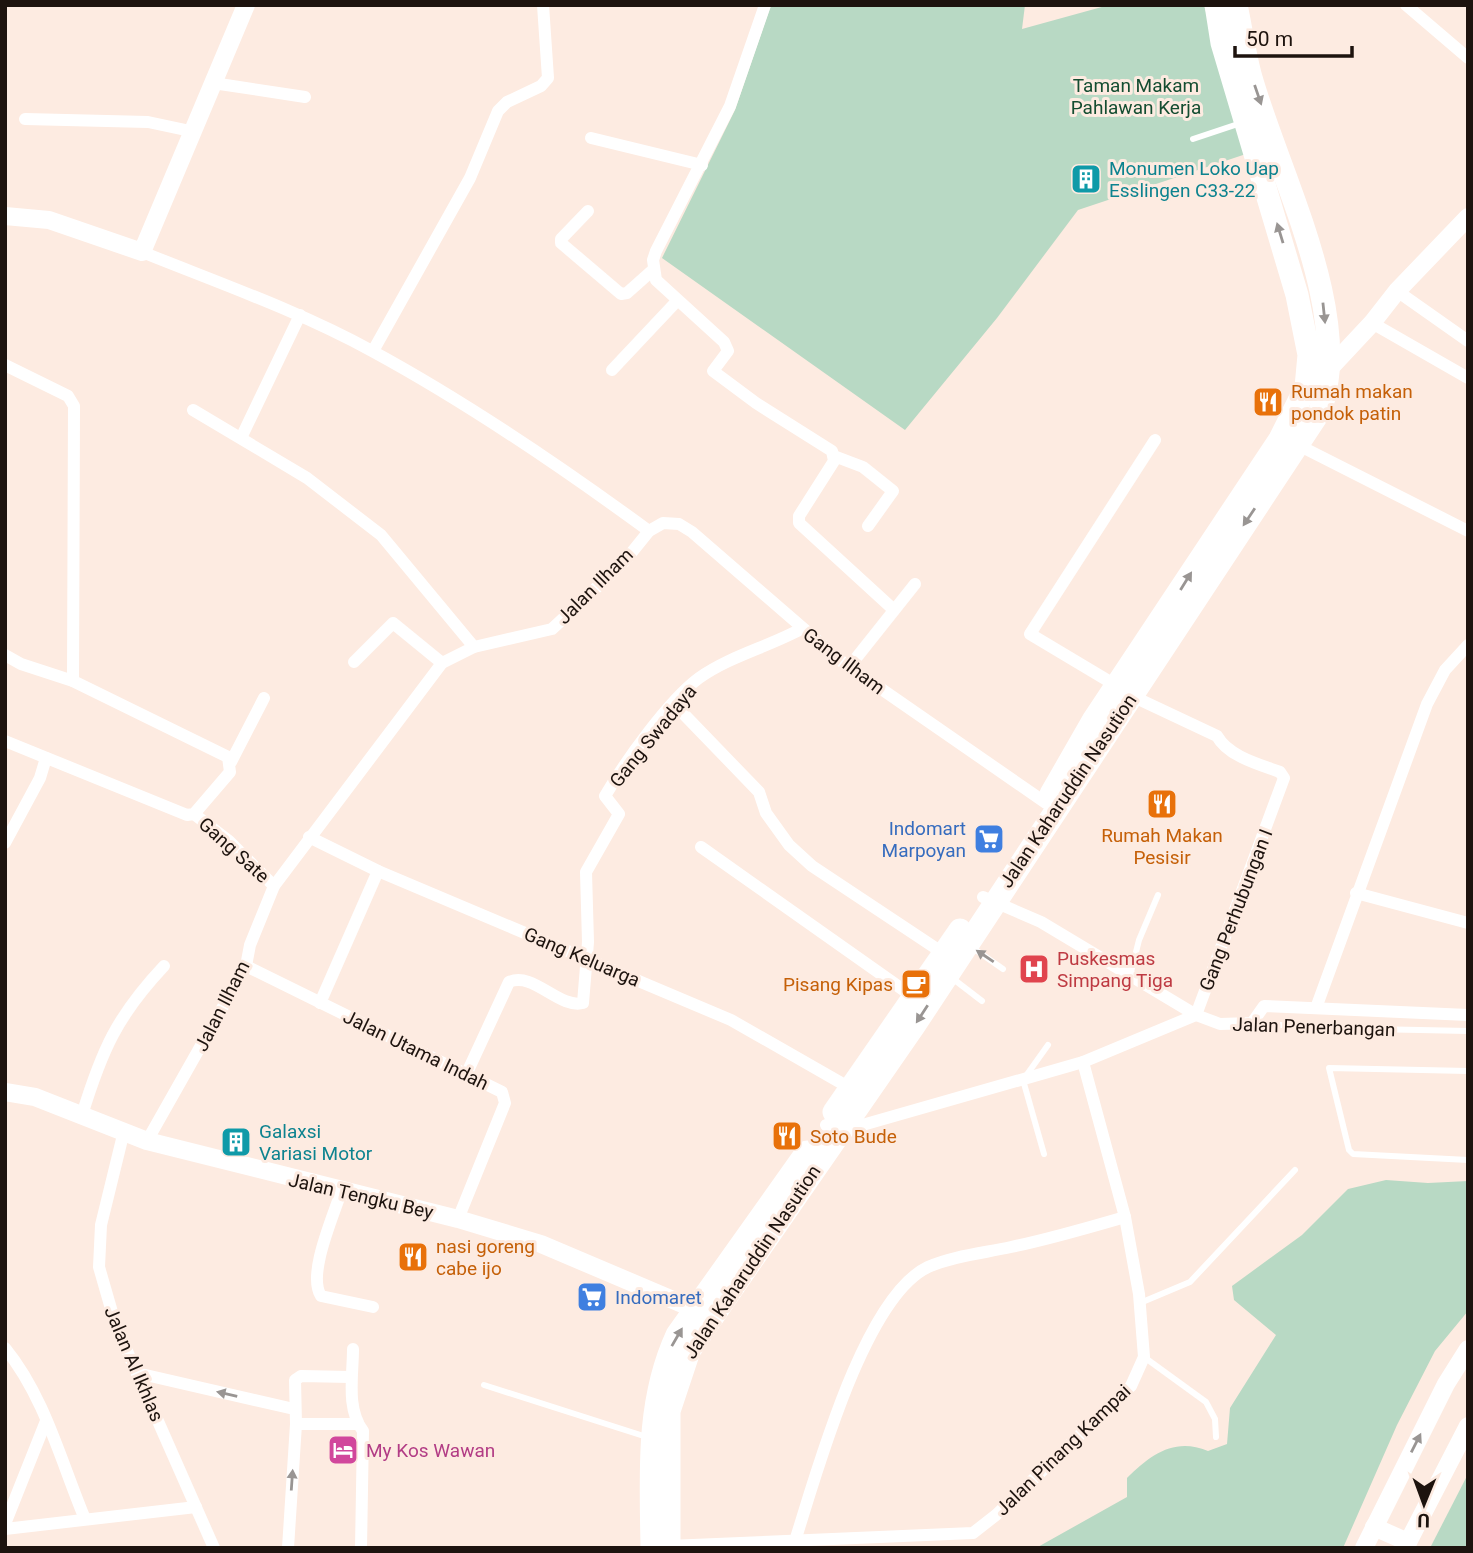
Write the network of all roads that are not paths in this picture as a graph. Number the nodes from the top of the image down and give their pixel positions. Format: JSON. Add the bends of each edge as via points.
{"nodes":[{"id":1,"x":246,"y":5,"type":"edge"},
{"id":2,"x":543,"y":5,"type":"edge"},
{"id":3,"x":765,"y":5,"type":"edge"},
{"id":4,"x":1216,"y":5,"type":"edge"},
{"id":5,"x":1236,"y":5,"type":"edge"},
{"id":6,"x":1406,"y":5,"type":"edge"},
{"id":7,"x":1468,"y":58,"type":"edge"},
{"id":8,"x":213,"y":83,"type":"junction"},
{"id":9,"x":304,"y":97,"type":"dead end"},
{"id":10,"x":25,"y":119,"type":"dead end"},
{"id":11,"x":1247,"y":122,"type":"junction"},
{"id":12,"x":195,"y":132,"type":"junction"},
{"id":13,"x":591,"y":138,"type":"dead end"},
{"id":14,"x":1193,"y":139,"type":"dead end"},
{"id":15,"x":702,"y":165,"type":"junction"},
{"id":16,"x":589,"y":211,"type":"dead end"},
{"id":17,"x":5,"y":216,"type":"edge"},
{"id":18,"x":1468,"y":217,"type":"edge"},
{"id":19,"x":142,"y":252,"type":"junction"},
{"id":20,"x":654,"y":269,"type":"junction"},
{"id":21,"x":1396,"y":291,"type":"junction"},
{"id":22,"x":677,"y":301,"type":"junction"},
{"id":23,"x":300,"y":315,"type":"junction"},
{"id":24,"x":1373,"y":323,"type":"junction"},
{"id":25,"x":1468,"y":341,"type":"edge"},
{"id":26,"x":373,"y":351,"type":"junction"},
{"id":27,"x":5,"y":365,"type":"edge"},
{"id":28,"x":612,"y":370,"type":"dead end"},
{"id":29,"x":1319,"y":370,"type":"junction"},
{"id":30,"x":1468,"y":378,"type":"edge"},
{"id":31,"x":193,"y":410,"type":"dead end"},
{"id":32,"x":241,"y":438,"type":"junction"},
{"id":33,"x":1155,"y":440,"type":"dead end"},
{"id":34,"x":1298,"y":445,"type":"junction"},
{"id":35,"x":834,"y":456,"type":"junction"},
{"id":36,"x":868,"y":526,"type":"dead end"},
{"id":37,"x":649,"y":531,"type":"junction"},
{"id":38,"x":1468,"y":531,"type":"edge"},
{"id":39,"x":915,"y":584,"type":"dead end"},
{"id":40,"x":894,"y":610,"type":"junction"},
{"id":41,"x":801,"y":629,"type":"junction"},
{"id":42,"x":1468,"y":645,"type":"edge"},
{"id":43,"x":474,"y":647,"type":"junction"},
{"id":44,"x":5,"y":655,"type":"edge"},
{"id":45,"x":354,"y":662,"type":"dead end"},
{"id":46,"x":442,"y":663,"type":"junction"},
{"id":47,"x":849,"y":667,"type":"junction"},
{"id":48,"x":73,"y":681,"type":"junction"},
{"id":49,"x":1125,"y":691,"type":"junction"},
{"id":50,"x":264,"y":698,"type":"dead end"},
{"id":51,"x":674,"y":704,"type":"junction"},
{"id":52,"x":5,"y":741,"type":"edge"},
{"id":53,"x":46,"y":758,"type":"junction"},
{"id":54,"x":231,"y":762,"type":"junction"},
{"id":55,"x":1046,"y":803,"type":"junction"},
{"id":56,"x":194,"y":814,"type":"junction"},
{"id":57,"x":309,"y":837,"type":"junction"},
{"id":58,"x":5,"y":843,"type":"edge"},
{"id":59,"x":701,"y":847,"type":"dead end"},
{"id":60,"x":379,"y":871,"type":"junction"},
{"id":61,"x":274,"y":886,"type":"junction"},
{"id":62,"x":1356,"y":893,"type":"junction"},
{"id":63,"x":1158,"y":895,"type":"dead end"},
{"id":64,"x":989,"y":900,"type":"junction"},
{"id":65,"x":1468,"y":923,"type":"edge"},
{"id":66,"x":967,"y":944,"type":"junction"},
{"id":67,"x":587,"y":961,"type":"junction"},
{"id":68,"x":945,"y":964,"type":"junction"},
{"id":69,"x":164,"y":966,"type":"dead end"},
{"id":70,"x":246,"y":966,"type":"junction"},
{"id":71,"x":1003,"y":969,"type":"dead end"},
{"id":72,"x":1130,"y":976,"type":"junction"},
{"id":73,"x":912,"y":996,"type":"junction"},
{"id":74,"x":982,"y":1001,"type":"dead end"},
{"id":75,"x":320,"y":1003,"type":"junction"},
{"id":76,"x":1316,"y":1008,"type":"junction"},
{"id":77,"x":1196,"y":1015,"type":"junction"},
{"id":78,"x":1468,"y":1015,"type":"edge"},
{"id":79,"x":1252,"y":1023,"type":"junction"},
{"id":80,"x":1468,"y":1031,"type":"edge"},
{"id":81,"x":1048,"y":1045,"type":"dead end"},
{"id":82,"x":1083,"y":1062,"type":"junction"},
{"id":83,"x":1468,"y":1071,"type":"edge"},
{"id":84,"x":466,"y":1075,"type":"junction"},
{"id":85,"x":1023,"y":1080,"type":"junction"},
{"id":86,"x":850,"y":1088,"type":"junction"},
{"id":87,"x":5,"y":1092,"type":"edge"},
{"id":88,"x":82,"y":1115,"type":"junction"},
{"id":89,"x":832,"y":1129,"type":"junction"},
{"id":90,"x":124,"y":1131,"type":"junction"},
{"id":91,"x":147,"y":1141,"type":"junction"},
{"id":92,"x":1044,"y":1154,"type":"dead end"},
{"id":93,"x":1468,"y":1160,"type":"edge"},
{"id":94,"x":1295,"y":1170,"type":"dead end"},
{"id":95,"x":341,"y":1192,"type":"junction"},
{"id":96,"x":1125,"y":1217,"type":"junction"},
{"id":97,"x":457,"y":1219,"type":"junction"},
{"id":98,"x":1140,"y":1303,"type":"junction"},
{"id":99,"x":373,"y":1307,"type":"dead end"},
{"id":100,"x":704,"y":1313,"type":"junction"},
{"id":101,"x":5,"y":1348,"type":"edge"},
{"id":102,"x":353,"y":1349,"type":"dead end"},
{"id":103,"x":1468,"y":1349,"type":"edge"},
{"id":104,"x":1144,"y":1357,"type":"junction"},
{"id":105,"x":137,"y":1373,"type":"junction"},
{"id":106,"x":350,"y":1377,"type":"junction"},
{"id":107,"x":484,"y":1385,"type":"dead end"},
{"id":108,"x":294,"y":1409,"type":"junction"},
{"id":109,"x":46,"y":1421,"type":"junction"},
{"id":110,"x":296,"y":1424,"type":"junction"},
{"id":111,"x":356,"y":1424,"type":"junction"},
{"id":112,"x":1468,"y":1426,"type":"edge"},
{"id":113,"x":1216,"y":1437,"type":"dead end"},
{"id":114,"x":651,"y":1438,"type":"junction"},
{"id":115,"x":196,"y":1507,"type":"junction"},
{"id":116,"x":85,"y":1519,"type":"junction"},
{"id":117,"x":5,"y":1526,"type":"edge"},
{"id":118,"x":1374,"y":1527,"type":"junction"},
{"id":119,"x":794,"y":1541,"type":"junction"},
{"id":120,"x":1406,"y":1545,"type":"edge"},
{"id":121,"x":663,"y":1547,"type":"edge"},
{"id":122,"x":214,"y":1548,"type":"edge"},
{"id":123,"x":288,"y":1548,"type":"edge"},
{"id":124,"x":361,"y":1548,"type":"edge"},
{"id":125,"x":1364,"y":1548,"type":"edge"}],
"edges":[{"from":1,"to":8,"type":"street"},
{"from":2,"to":26,"type":"street","via":[[548,78],[498,111],[470,177]]},
{"from":3,"to":15,"type":"street","via":[[730,106]]},
{"from":4,"to":11,"type":"highway","name":"Jalan Kaharuddin Nasution","via":[[1222,43]]},
{"from":5,"to":29,"type":"highway","name":"Jalan Kaharuddin Nasution","one_way":true,"via":[[1250,74],[1323,300]]},
{"from":6,"to":7,"type":"street"},
{"from":8,"to":9,"type":"street"},
{"from":8,"to":12,"type":"street"},
{"from":10,"to":12,"type":"street","via":[[148,122]]},
{"from":11,"to":14,"type":"lane"},
{"from":29,"to":11,"type":"highway","name":"Jalan Kaharuddin Nasution","one_way":true,"via":[[1309,355],[1297,295]]},
{"from":12,"to":19,"type":"street"},
{"from":13,"to":15,"type":"street"},
{"from":15,"to":20,"type":"street","via":[[656,251]]},
{"from":16,"to":20,"type":"street","via":[[561,243],[621,294]]},
{"from":17,"to":19,"type":"street","via":[[49,220]]},
{"from":18,"to":21,"type":"street"},
{"from":19,"to":23,"type":"street","name":"Jalan Ilham"},
{"from":20,"to":22,"type":"street","via":[[656,280]]},
{"from":21,"to":24,"type":"street"},
{"from":21,"to":25,"type":"street"},
{"from":22,"to":28,"type":"street"},
{"from":22,"to":35,"type":"street","via":[[724,342],[728,351],[713,371]]},
{"from":23,"to":26,"type":"street","name":"Jalan Ilham"},
{"from":23,"to":32,"type":"street"},
{"from":24,"to":29,"type":"street"},
{"from":24,"to":30,"type":"street"},
{"from":26,"to":37,"type":"street","name":"Jalan Ilham","via":[[541,455]]},
{"from":27,"to":48,"type":"street","via":[[68,396],[74,406]]},
{"from":29,"to":34,"type":"highway","name":"Jalan Kaharuddin Nasution","via":[[1326,393]]},
{"from":49,"to":29,"type":"highway","name":"Jalan Kaharuddin Nasution","one_way":true},
{"from":31,"to":32,"type":"street"},
{"from":32,"to":43,"type":"street","via":[[307,478],[381,535]]},
{"from":33,"to":49,"type":"street","via":[[1030,634]]},
{"from":34,"to":38,"type":"street"},
{"from":34,"to":49,"type":"highway","name":"Jalan Kaharuddin Nasution","one_way":true},
{"from":35,"to":36,"type":"street","via":[[863,467],[893,491]]},
{"from":35,"to":40,"type":"street","via":[[799,523]]},
{"from":37,"to":41,"type":"street","name":"Gang Ilham","via":[[671,522],[692,533]]},
{"from":37,"to":43,"type":"street","name":"Jalan Ilham","via":[[624,562],[552,629]]},
{"from":39,"to":40,"type":"street"},
{"from":40,"to":47,"type":"street"},
{"from":41,"to":47,"type":"street","name":"Gang Ilham"},
{"from":41,"to":51,"type":"street","name":"Gang Swadaya","via":[[733,658],[698,679]]},
{"from":42,"to":62,"type":"street","via":[[1445,670],[1427,704]]},
{"from":43,"to":46,"type":"street","name":"Jalan Ilham"},
{"from":44,"to":48,"type":"street"},
{"from":45,"to":46,"type":"street","via":[[393,624]]},
{"from":46,"to":57,"type":"street","name":"Jalan Ilham"},
{"from":47,"to":55,"type":"street","name":"Gang Ilham"},
{"from":48,"to":54,"type":"street"},
{"from":49,"to":55,"type":"highway","name":"Jalan Kaharuddin Nasution"},
{"from":49,"to":64,"type":"highway","name":"Jalan Kaharuddin Nasution"},
{"from":49,"to":77,"type":"street","name":"Gang Perhubungan I","via":[[1217,736],[1220,745],[1231,752],[1283,774],[1276,806]]},
{"from":50,"to":54,"type":"street"},
{"from":51,"to":67,"type":"street","name":"Gang Swadaya","via":[[605,796],[618,814],[586,872]]},
{"from":51,"to":68,"type":"street","via":[[760,792],[766,813],[812,866]]},
{"from":52,"to":53,"type":"street"},
{"from":53,"to":56,"type":"street","via":[[173,810]]},
{"from":53,"to":58,"type":"street"},
{"from":54,"to":56,"type":"street","via":[[230,772]]},
{"from":55,"to":64,"type":"highway","name":"Jalan Kaharuddin Nasution"},
{"from":56,"to":61,"type":"street","name":"Gang Sate"},
{"from":57,"to":60,"type":"street","name":"Gang Keluarga"},
{"from":57,"to":61,"type":"street","name":"Jalan Ilham"},
{"from":59,"to":73,"type":"street"},
{"from":60,"to":67,"type":"street","name":"Gang Keluarga"},
{"from":60,"to":75,"type":"street"},
{"from":61,"to":70,"type":"street","name":"Jalan Ilham"},
{"from":62,"to":65,"type":"street"},
{"from":62,"to":76,"type":"street"},
{"from":63,"to":72,"type":"lane"},
{"from":64,"to":66,"type":"highway","name":"Jalan Kaharuddin Nasution"},
{"from":64,"to":68,"type":"highway","name":"Jalan Kaharuddin Nasution"},
{"from":64,"to":72,"type":"street","name":"Jalan Penerbangan","via":[[1041,922]]},
{"from":66,"to":68,"type":"highway","name":"Jalan Kaharuddin Nasution"},
{"from":71,"to":66,"type":"lane","one_way":true},
{"from":67,"to":84,"type":"street","name":"Gang Swadaya","via":[[582,1004],[519,979],[507,984]]},
{"from":67,"to":86,"type":"street","name":"Gang Keluarga","via":[[731,1020]]},
{"from":68,"to":73,"type":"highway","name":"Jalan Kaharuddin Nasution"},
{"from":68,"to":74,"type":"lane"},
{"from":68,"to":89,"type":"highway","name":"Jalan Kaharuddin Nasution","one_way":true},
{"from":69,"to":88,"type":"street","via":[[132,999],[110,1034]]},
{"from":70,"to":75,"type":"street","name":"Jalan Utama Indah"},
{"from":70,"to":91,"type":"street","name":"Jalan Ilham"},
{"from":72,"to":77,"type":"street","name":"Jalan Penerbangan"},
{"from":73,"to":86,"type":"highway","name":"Jalan Kaharuddin Nasution"},
{"from":75,"to":84,"type":"street","name":"Jalan Utama Indah"},
{"from":76,"to":78,"type":"street"},
{"from":76,"to":79,"type":"street","via":[[1264,1006]]},
{"from":77,"to":79,"type":"street","name":"Jalan Penerbangan","via":[[1220,1024]]},
{"from":77,"to":82,"type":"street"},
{"from":79,"to":80,"type":"lane","name":"Jalan Penerbangan"},
{"from":81,"to":85,"type":"lane"},
{"from":82,"to":85,"type":"street"},
{"from":82,"to":96,"type":"street"},
{"from":83,"to":93,"type":"lane","via":[[1329,1068],[1353,1154]]},
{"from":84,"to":97,"type":"street","name":"Jalan Utama Indah","via":[[502,1093],[505,1103]]},
{"from":85,"to":89,"type":"street"},
{"from":85,"to":92,"type":"lane"},
{"from":86,"to":89,"type":"highway","name":"Jalan Kaharuddin Nasution"},
{"from":87,"to":88,"type":"street","name":"Jalan Tengku Bey","via":[[35,1097]]},
{"from":88,"to":90,"type":"street","name":"Jalan Tengku Bey"},
{"from":89,"to":100,"type":"highway","name":"Jalan Kaharuddin Nasution"},
{"from":90,"to":91,"type":"street","name":"Jalan Tengku Bey"},
{"from":90,"to":105,"type":"street","name":"Jalan Al Ikhlas","via":[[98,1251],[110,1309]]},
{"from":91,"to":95,"type":"street","name":"Jalan Tengku Bey"},
{"from":94,"to":98,"type":"lane","via":[[1190,1282]]},
{"from":95,"to":97,"type":"street","name":"Jalan Tengku Bey"},
{"from":95,"to":99,"type":"street","via":[[316,1271],[316,1288],[321,1296]]},
{"from":96,"to":98,"type":"street"},
{"from":96,"to":119,"type":"street","via":[[939,1263],[916,1275],[897,1296],[854,1370]]},
{"from":97,"to":100,"type":"street","name":"Jalan Tengku Bey","via":[[541,1244]]},
{"from":98,"to":104,"type":"street"},
{"from":114,"to":100,"type":"highway","name":"Jalan Kaharuddin Nasution","one_way":true,"via":[[657,1392],[670,1350]]},
{"from":100,"to":121,"type":"highway","name":"Jalan Kaharuddin Nasution","via":[[669,1411]]},
{"from":101,"to":109,"type":"street","via":[[25,1373]]},
{"from":102,"to":106,"type":"street"},
{"from":118,"to":103,"type":"street","one_way":true},
{"from":104,"to":113,"type":"lane","via":[[1206,1402],[1215,1419]]},
{"from":104,"to":119,"type":"street","name":"Jalan Pinang Kampai","via":[[1131,1386],[973,1533]]},
{"from":108,"to":105,"type":"street","one_way":true},
{"from":105,"to":115,"type":"street","name":"Jalan Al Ikhlas"},
{"from":106,"to":108,"type":"street","via":[[300,1376],[294,1383]]},
{"from":106,"to":111,"type":"street"},
{"from":107,"to":114,"type":"lane"},
{"from":108,"to":110,"type":"street"},
{"from":109,"to":116,"type":"street"},
{"from":109,"to":117,"type":"street"},
{"from":110,"to":111,"type":"street"},
{"from":123,"to":110,"type":"street","one_way":true},
{"from":111,"to":124,"type":"street","via":[[363,1431]]},
{"from":112,"to":120,"type":"street"},
{"from":114,"to":121,"type":"highway","name":"Jalan Kaharuddin Nasution"},
{"from":115,"to":116,"type":"street"},
{"from":115,"to":122,"type":"street","name":"Jalan Al Ikhlas"},
{"from":116,"to":117,"type":"street"},
{"from":118,"to":120,"type":"street"},
{"from":118,"to":125,"type":"street"},
{"from":119,"to":121,"type":"street","name":"Jalan Pinang Kampai"}]}
